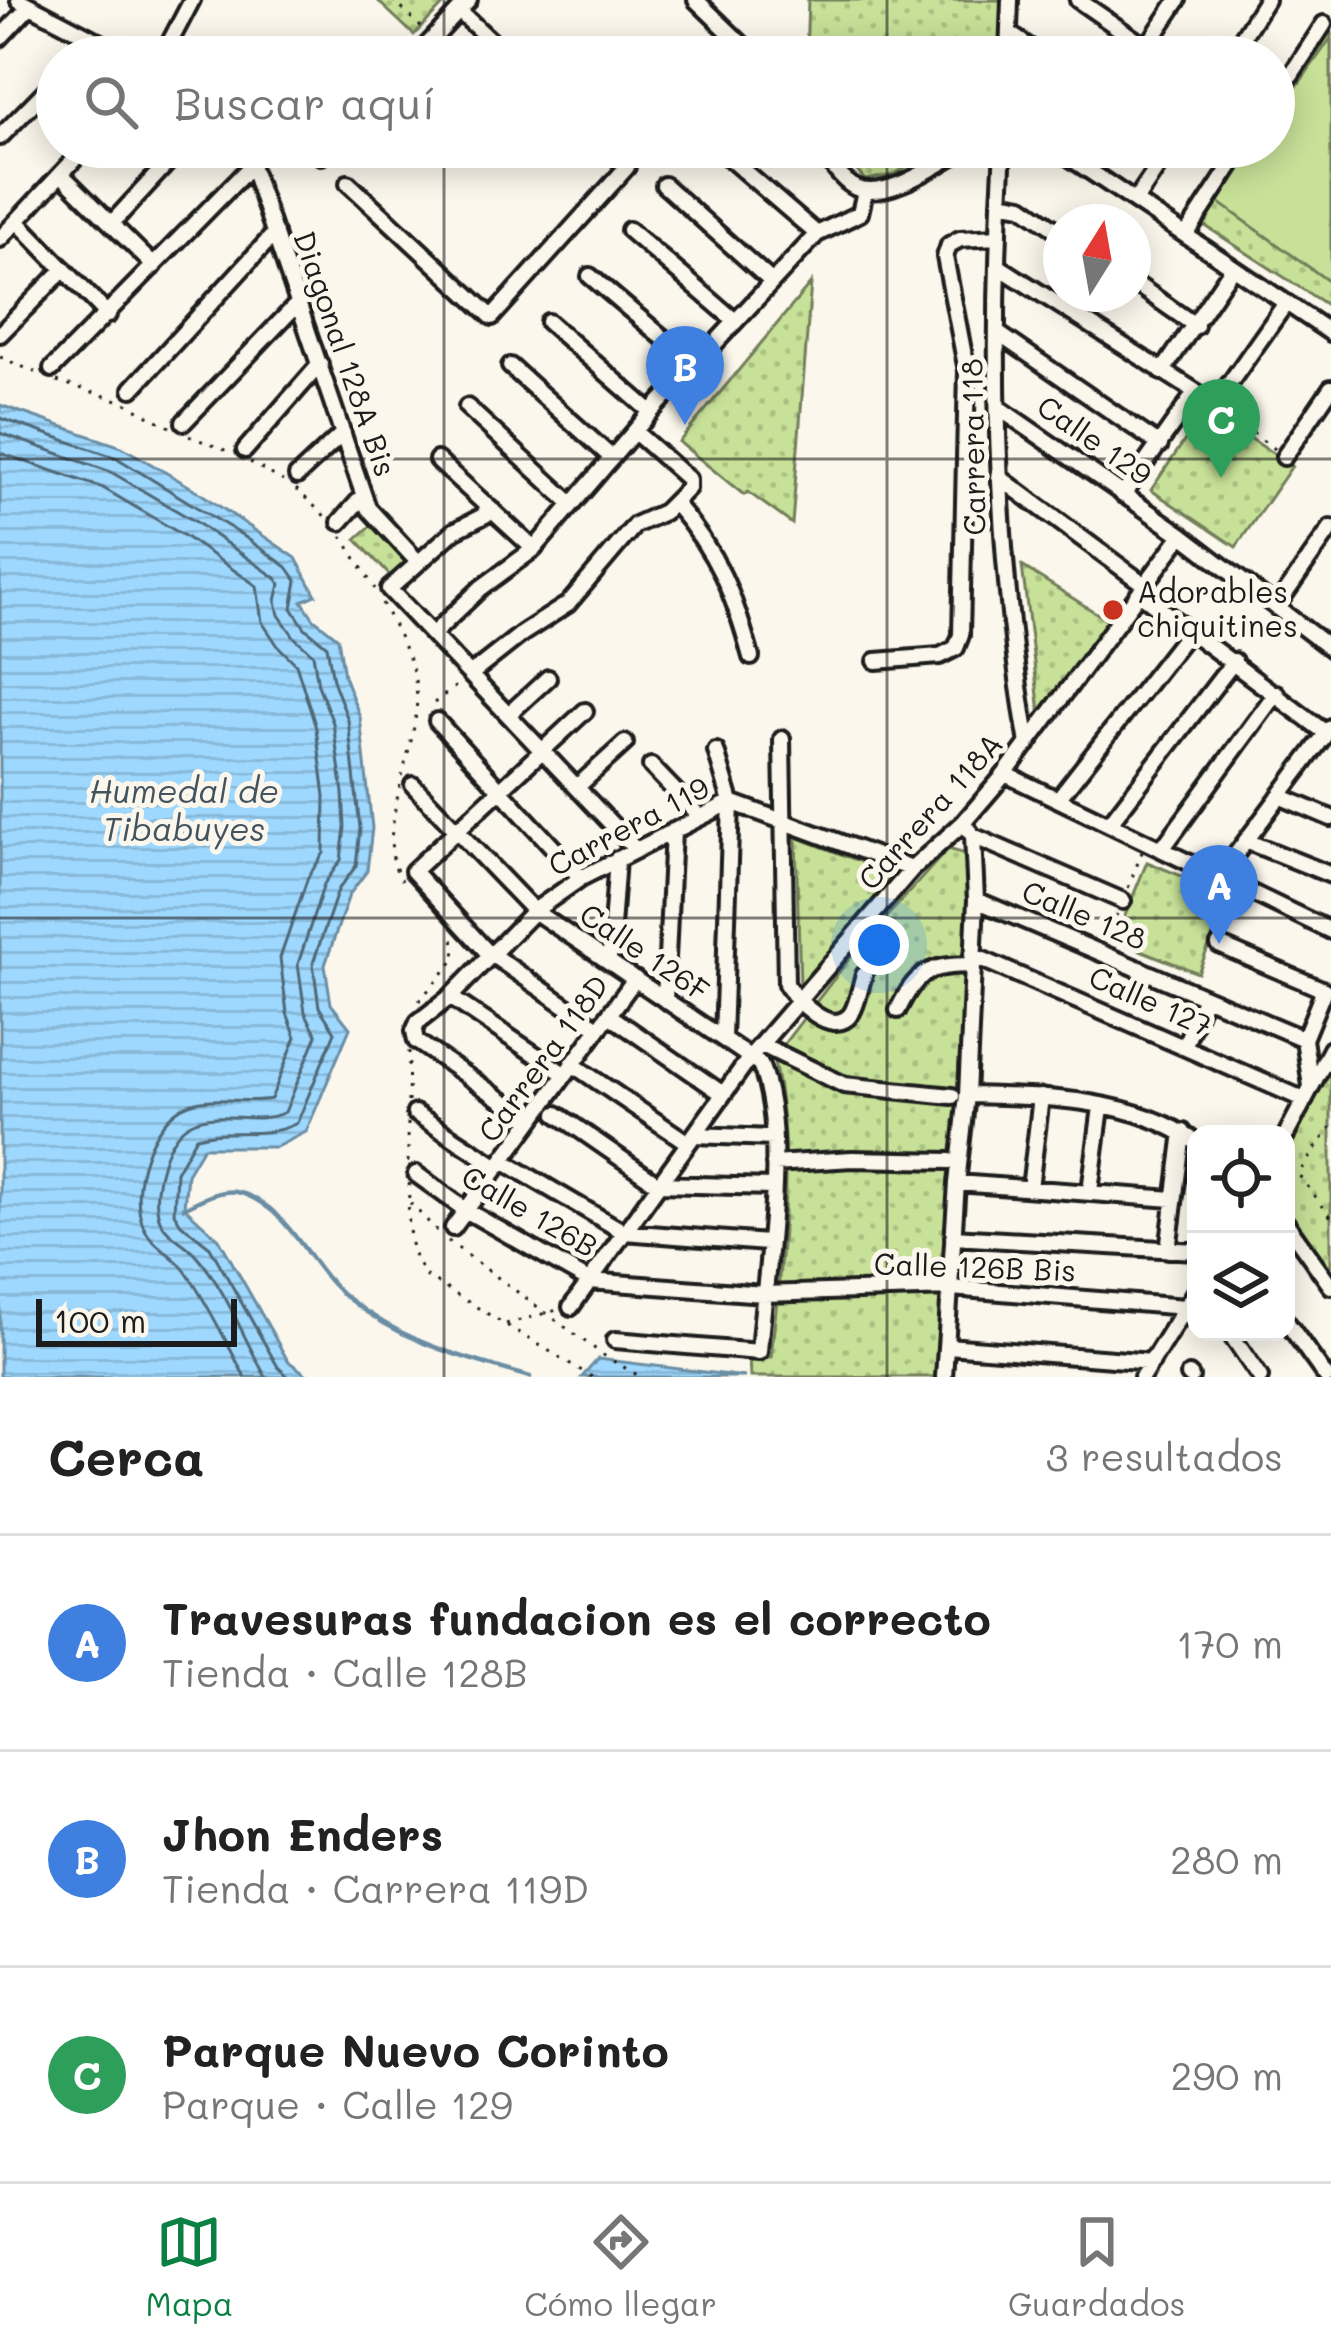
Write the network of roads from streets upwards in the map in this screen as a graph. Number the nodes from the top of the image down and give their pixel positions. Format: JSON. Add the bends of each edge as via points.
{"nodes":[{"id":1,"x":696,"y":0,"type":"edge"},
{"id":2,"x":721,"y":0,"type":"edge"},
{"id":3,"x":1010,"y":0,"type":"edge"},
{"id":4,"x":1078,"y":0,"type":"edge"},
{"id":5,"x":1178,"y":0,"type":"edge"},
{"id":6,"x":1266,"y":0,"type":"edge"},
{"id":7,"x":188,"y":1,"type":"edge"},
{"id":8,"x":25,"y":3,"type":"edge"},
{"id":9,"x":464,"y":6,"type":"edge"},
{"id":10,"x":721,"y":24,"type":"junction"},
{"id":11,"x":1324,"y":24,"type":"dead end"},
{"id":12,"x":1010,"y":34,"type":"joint"},
{"id":13,"x":87,"y":36,"type":"edge"},
{"id":14,"x":172,"y":36,"type":"edge"},
{"id":15,"x":436,"y":36,"type":"edge"},
{"id":16,"x":490,"y":36,"type":"edge"},
{"id":17,"x":733,"y":36,"type":"edge"},
{"id":18,"x":1013,"y":36,"type":"edge"},
{"id":19,"x":1123,"y":36,"type":"edge"},
{"id":20,"x":1154,"y":36,"type":"edge"},
{"id":21,"x":1243,"y":36,"type":"edge"},
{"id":22,"x":0,"y":38,"type":"edge"},
{"id":23,"x":1295,"y":69,"type":"edge"},
{"id":24,"x":36,"y":100,"type":"edge"},
{"id":25,"x":0,"y":137,"type":"edge"},
{"id":26,"x":67,"y":168,"type":"edge"},
{"id":27,"x":163,"y":168,"type":"edge"},
{"id":28,"x":249,"y":168,"type":"edge"},
{"id":29,"x":252,"y":168,"type":"edge"},
{"id":30,"x":626,"y":168,"type":"edge"},
{"id":31,"x":741,"y":168,"type":"edge"},
{"id":32,"x":835,"y":168,"type":"edge"},
{"id":33,"x":929,"y":168,"type":"edge"},
{"id":34,"x":1002,"y":168,"type":"edge"},
{"id":35,"x":1094,"y":168,"type":"edge"},
{"id":36,"x":1157,"y":168,"type":"edge"},
{"id":37,"x":1230,"y":168,"type":"edge"},
{"id":38,"x":61,"y":174,"type":"junction"},
{"id":39,"x":348,"y":183,"type":"dead end"},
{"id":40,"x":664,"y":185,"type":"dead end"},
{"id":41,"x":865,"y":191,"type":"junction"},
{"id":42,"x":1135,"y":201,"type":"junction"},
{"id":43,"x":1000,"y":202,"type":"junction"},
{"id":44,"x":17,"y":221,"type":"junction"},
{"id":45,"x":1043,"y":221,"type":"edge"},
{"id":46,"x":113,"y":222,"type":"junction"},
{"id":47,"x":628,"y":230,"type":"dead end"},
{"id":48,"x":275,"y":233,"type":"junction"},
{"id":49,"x":818,"y":234,"type":"junction"},
{"id":50,"x":1186,"y":235,"type":"junction"},
{"id":51,"x":998,"y":238,"type":"junction"},
{"id":52,"x":0,"y":239,"type":"edge"},
{"id":53,"x":154,"y":266,"type":"junction"},
{"id":54,"x":998,"y":266,"type":"junction"},
{"id":55,"x":1233,"y":267,"type":"junction"},
{"id":56,"x":64,"y":269,"type":"junction"},
{"id":57,"x":590,"y":277,"type":"dead end"},
{"id":58,"x":771,"y":281,"type":"junction"},
{"id":59,"x":1151,"y":295,"type":"edge"},
{"id":60,"x":300,"y":302,"type":"junction"},
{"id":61,"x":1286,"y":303,"type":"junction"},
{"id":62,"x":1331,"y":308,"type":"edge"},
{"id":63,"x":108,"y":315,"type":"junction"},
{"id":64,"x":734,"y":320,"type":"junction"},
{"id":65,"x":548,"y":322,"type":"dead end"},
{"id":66,"x":1196,"y":326,"type":"junction"},
{"id":67,"x":1326,"y":329,"type":"edge"},
{"id":68,"x":0,"y":334,"type":"edge"},
{"id":69,"x":999,"y":334,"type":"junction"},
{"id":70,"x":320,"y":364,"type":"junction"},
{"id":71,"x":694,"y":364,"type":"junction"},
{"id":72,"x":510,"y":365,"type":"dead end"},
{"id":73,"x":52,"y":369,"type":"dead end"},
{"id":74,"x":1162,"y":372,"type":"junction"},
{"id":75,"x":1331,"y":388,"type":"edge"},
{"id":76,"x":132,"y":389,"type":"dead end"},
{"id":77,"x":1195,"y":393,"type":"junction"},
{"id":78,"x":467,"y":407,"type":"dead end"},
{"id":79,"x":999,"y":408,"type":"junction"},
{"id":80,"x":651,"y":412,"type":"junction"},
{"id":81,"x":184,"y":422,"type":"dead end"},
{"id":82,"x":635,"y":432,"type":"junction"},
{"id":83,"x":343,"y":433,"type":"junction"},
{"id":84,"x":1160,"y":445,"type":"junction"},
{"id":85,"x":245,"y":450,"type":"dead end"},
{"id":86,"x":612,"y":458,"type":"junction"},
{"id":87,"x":1285,"y":458,"type":"road end"},
{"id":88,"x":437,"y":460,"type":"dead end"},
{"id":89,"x":297,"y":476,"type":"dead end"},
{"id":90,"x":999,"y":477,"type":"junction"},
{"id":91,"x":1123,"y":495,"type":"junction"},
{"id":92,"x":363,"y":496,"type":"junction"},
{"id":93,"x":572,"y":504,"type":"junction"},
{"id":94,"x":675,"y":504,"type":"junction"},
{"id":95,"x":494,"y":511,"type":"junction"},
{"id":96,"x":340,"y":522,"type":"dead end"},
{"id":97,"x":1331,"y":528,"type":"edge"},
{"id":98,"x":1182,"y":535,"type":"junction"},
{"id":99,"x":534,"y":549,"type":"junction"},
{"id":100,"x":418,"y":562,"type":"junction"},
{"id":101,"x":1142,"y":589,"type":"junction"},
{"id":102,"x":1276,"y":607,"type":"junction"},
{"id":103,"x":1190,"y":631,"type":"junction"},
{"id":104,"x":433,"y":634,"type":"junction"},
{"id":105,"x":1330,"y":646,"type":"edge"},
{"id":106,"x":751,"y":657,"type":"dead end"},
{"id":107,"x":876,"y":661,"type":"dead end"},
{"id":108,"x":1234,"y":661,"type":"junction"},
{"id":109,"x":472,"y":674,"type":"junction"},
{"id":110,"x":548,"y":678,"type":"dead end"},
{"id":111,"x":1276,"y":693,"type":"junction"},
{"id":112,"x":585,"y":711,"type":"dead end"},
{"id":113,"x":509,"y":713,"type":"junction"},
{"id":114,"x":437,"y":721,"type":"dead end"},
{"id":115,"x":1329,"y":730,"type":"edge"},
{"id":116,"x":782,"y":739,"type":"dead end"},
{"id":117,"x":626,"y":743,"type":"dead end"},
{"id":118,"x":1028,"y":744,"type":"junction"},
{"id":119,"x":542,"y":748,"type":"junction"},
{"id":120,"x":1315,"y":748,"type":"junction"},
{"id":121,"x":716,"y":751,"type":"dead end"},
{"id":122,"x":1331,"y":754,"type":"edge"},
{"id":123,"x":652,"y":766,"type":"dead end"},
{"id":124,"x":1005,"y":774,"type":"junction"},
{"id":125,"x":413,"y":785,"type":"dead end"},
{"id":126,"x":578,"y":786,"type":"junction"},
{"id":127,"x":501,"y":789,"type":"junction"},
{"id":128,"x":1279,"y":796,"type":"junction"},
{"id":129,"x":1058,"y":799,"type":"junction"},
{"id":130,"x":731,"y":802,"type":"junction"},
{"id":131,"x":700,"y":817,"type":"junction"},
{"id":132,"x":1331,"y":818,"type":"edge"},
{"id":133,"x":786,"y":821,"type":"junction"},
{"id":134,"x":1109,"y":824,"type":"junction"},
{"id":135,"x":458,"y":829,"type":"junction"},
{"id":136,"x":968,"y":830,"type":"junction"},
{"id":137,"x":674,"y":831,"type":"junction"},
{"id":138,"x":1246,"y":841,"type":"junction"},
{"id":139,"x":635,"y":849,"type":"junction"},
{"id":140,"x":1162,"y":849,"type":"junction"},
{"id":141,"x":617,"y":859,"type":"junction"},
{"id":142,"x":912,"y":869,"type":"junction"},
{"id":143,"x":1331,"y":875,"type":"edge"},
{"id":144,"x":1219,"y":877,"type":"junction"},
{"id":145,"x":581,"y":878,"type":"junction"},
{"id":146,"x":976,"y":900,"type":"junction"},
{"id":147,"x":1123,"y":901,"type":"dead end"},
{"id":148,"x":534,"y":911,"type":"junction"},
{"id":149,"x":1331,"y":931,"type":"edge"},
{"id":150,"x":1219,"y":945,"type":"dead end"},
{"id":151,"x":610,"y":954,"type":"dead end"},
{"id":152,"x":494,"y":957,"type":"junction"},
{"id":153,"x":972,"y":960,"type":"junction"},
{"id":154,"x":864,"y":975,"type":"dead end"},
{"id":155,"x":635,"y":979,"type":"junction"},
{"id":156,"x":450,"y":997,"type":"junction"},
{"id":157,"x":1205,"y":997,"type":"junction"},
{"id":158,"x":665,"y":1000,"type":"junction"},
{"id":159,"x":799,"y":1005,"type":"junction"},
{"id":160,"x":898,"y":1010,"type":"dead end"},
{"id":161,"x":616,"y":1020,"type":"dead end"},
{"id":162,"x":598,"y":1028,"type":"junction"},
{"id":163,"x":723,"y":1039,"type":"junction"},
{"id":164,"x":1304,"y":1039,"type":"junction"},
{"id":165,"x":762,"y":1046,"type":"junction"},
{"id":166,"x":1184,"y":1047,"type":"junction"},
{"id":167,"x":1331,"y":1049,"type":"edge"},
{"id":168,"x":750,"y":1057,"type":"junction"},
{"id":169,"x":568,"y":1069,"type":"junction"},
{"id":170,"x":1308,"y":1093,"type":"junction"},
{"id":171,"x":723,"y":1094,"type":"junction"},
{"id":172,"x":960,"y":1096,"type":"junction"},
{"id":173,"x":1041,"y":1097,"type":"junction"},
{"id":174,"x":1101,"y":1106,"type":"junction"},
{"id":175,"x":415,"y":1113,"type":"dead end"},
{"id":176,"x":557,"y":1114,"type":"dead end"},
{"id":177,"x":531,"y":1120,"type":"junction"},
{"id":178,"x":1291,"y":1125,"type":"edge"},
{"id":179,"x":1187,"y":1136,"type":"edge"},
{"id":180,"x":773,"y":1138,"type":"junction"},
{"id":181,"x":692,"y":1139,"type":"junction"},
{"id":182,"x":1187,"y":1145,"type":"edge"},
{"id":183,"x":950,"y":1161,"type":"dead end"},
{"id":184,"x":501,"y":1164,"type":"junction"},
{"id":185,"x":774,"y":1164,"type":"junction"},
{"id":186,"x":416,"y":1174,"type":"dead end"},
{"id":187,"x":658,"y":1184,"type":"junction"},
{"id":188,"x":957,"y":1184,"type":"junction"},
{"id":189,"x":772,"y":1187,"type":"junction"},
{"id":190,"x":1030,"y":1188,"type":"junction"},
{"id":191,"x":1090,"y":1191,"type":"junction"},
{"id":192,"x":1173,"y":1199,"type":"junction"},
{"id":193,"x":467,"y":1210,"type":"junction"},
{"id":194,"x":453,"y":1228,"type":"dead end"},
{"id":195,"x":624,"y":1232,"type":"junction"},
{"id":196,"x":1293,"y":1233,"type":"edge"},
{"id":197,"x":953,"y":1237,"type":"junction"},
{"id":198,"x":767,"y":1243,"type":"junction"},
{"id":199,"x":1168,"y":1250,"type":"junction"},
{"id":200,"x":1187,"y":1251,"type":"edge"},
{"id":201,"x":589,"y":1281,"type":"junction"},
{"id":202,"x":1331,"y":1286,"type":"edge"},
{"id":203,"x":951,"y":1288,"type":"junction"},
{"id":204,"x":764,"y":1294,"type":"junction"},
{"id":205,"x":1187,"y":1304,"type":"edge"},
{"id":206,"x":571,"y":1307,"type":"road end"},
{"id":207,"x":1185,"y":1307,"type":"junction"},
{"id":208,"x":1295,"y":1334,"type":"edge"},
{"id":209,"x":615,"y":1340,"type":"dead end"},
{"id":210,"x":1235,"y":1341,"type":"edge"},
{"id":211,"x":946,"y":1346,"type":"junction"},
{"id":212,"x":1152,"y":1361,"type":"junction"},
{"id":213,"x":944,"y":1377,"type":"edge"},
{"id":214,"x":1142,"y":1377,"type":"edge"},
{"id":215,"x":1260,"y":1377,"type":"edge"},
{"id":216,"x":1326,"y":1377,"type":"edge"}],
"edges":[{"from":1,"to":10,"type":"street"},
{"from":2,"to":10,"type":"street"},
{"from":3,"to":12,"type":"street"},
{"from":4,"to":19,"type":"street"},
{"from":5,"to":20,"type":"street"},
{"from":6,"to":21,"type":"street"},
{"from":7,"to":14,"type":"street"},
{"from":8,"to":13,"type":"street"},
{"from":8,"to":22,"type":"street"},
{"from":9,"to":15,"type":"street"},
{"from":9,"to":16,"type":"street"},
{"from":10,"to":17,"type":"street"},
{"from":11,"to":23,"type":"street"},
{"from":12,"to":18,"type":"street"},
{"from":24,"to":25,"type":"street"},
{"from":26,"to":38,"type":"street"},
{"from":27,"to":46,"type":"street"},
{"from":28,"to":53,"type":"street"},
{"from":29,"to":48,"type":"street","name":"Diagonal 128A Bis"},
{"from":30,"to":39,"type":"street","via":[[492,317]]},
{"from":31,"to":49,"type":"street"},
{"from":32,"to":41,"type":"street"},
{"from":33,"to":41,"type":"street","via":[[892,188]]},
{"from":34,"to":43,"type":"street","name":"Carrera 118"},
{"from":35,"to":42,"type":"street"},
{"from":36,"to":42,"type":"street"},
{"from":37,"to":50,"type":"street"},
{"from":38,"to":44,"type":"street"},
{"from":38,"to":46,"type":"street"},
{"from":40,"to":58,"type":"street"},
{"from":41,"to":49,"type":"street","via":[[860,213]]},
{"from":42,"to":50,"type":"street"},
{"from":43,"to":45,"type":"street"},
{"from":43,"to":51,"type":"street","name":"Carrera 118"},
{"from":44,"to":52,"type":"street"},
{"from":44,"to":56,"type":"street"},
{"from":46,"to":53,"type":"street"},
{"from":47,"to":64,"type":"street"},
{"from":48,"to":60,"type":"street","name":"Diagonal 128A Bis"},
{"from":48,"to":76,"type":"street"},
{"from":49,"to":58,"type":"street"},
{"from":50,"to":55,"type":"street"},
{"from":51,"to":54,"type":"street","name":"Carrera 118"},
{"from":51,"to":107,"type":"street","via":[[960,239],[946,257],[967,371],[961,635],[956,649],[940,656]]},
{"from":53,"to":63,"type":"street"},
{"from":54,"to":69,"type":"street","name":"Carrera 118"},
{"from":54,"to":74,"type":"street"},
{"from":55,"to":61,"type":"street"},
{"from":55,"to":66,"type":"street"},
{"from":56,"to":63,"type":"street"},
{"from":56,"to":68,"type":"street"},
{"from":57,"to":71,"type":"street"},
{"from":58,"to":64,"type":"street"},
{"from":59,"to":66,"type":"street"},
{"from":60,"to":70,"type":"street","name":"Diagonal 128A Bis"},
{"from":60,"to":81,"type":"street"},
{"from":61,"to":67,"type":"street"},
{"from":61,"to":77,"type":"street","via":[[1215,404]]},
{"from":62,"to":67,"type":"street"},
{"from":63,"to":73,"type":"street"},
{"from":64,"to":71,"type":"street"},
{"from":65,"to":80,"type":"street"},
{"from":66,"to":74,"type":"street"},
{"from":69,"to":79,"type":"street","name":"Carrera 118"},
{"from":69,"to":84,"type":"street"},
{"from":70,"to":83,"type":"street","name":"Diagonal 128A Bis"},
{"from":70,"to":85,"type":"street"},
{"from":71,"to":80,"type":"street"},
{"from":72,"to":86,"type":"street"},
{"from":74,"to":77,"type":"street"},
{"from":75,"to":87,"type":"street"},
{"from":77,"to":84,"type":"street"},
{"from":78,"to":93,"type":"street"},
{"from":79,"to":90,"type":"street","name":"Carrera 118"},
{"from":79,"to":91,"type":"street","name":"Calle 129"},
{"from":80,"to":82,"type":"street"},
{"from":82,"to":86,"type":"street"},
{"from":82,"to":94,"type":"street","via":[[689,484]]},
{"from":83,"to":89,"type":"street"},
{"from":83,"to":92,"type":"street","name":"Diagonal 128A Bis"},
{"from":84,"to":91,"type":"street"},
{"from":86,"to":93,"type":"street"},
{"from":88,"to":95,"type":"street"},
{"from":90,"to":101,"type":"street"},
{"from":90,"to":118,"type":"street","name":"Carrera 118"},
{"from":91,"to":98,"type":"street","name":"Calle 129"},
{"from":92,"to":96,"type":"street"},
{"from":92,"to":100,"type":"street","name":"Diagonal 128A Bis"},
{"from":93,"to":99,"type":"street"},
{"from":94,"to":106,"type":"street","via":[[716,556]]},
{"from":94,"to":109,"type":"street","via":[[635,525],[568,604]]},
{"from":95,"to":99,"type":"street"},
{"from":95,"to":100,"type":"street"},
{"from":97,"to":102,"type":"street"},
{"from":98,"to":101,"type":"street","name":"Carrera 118A"},
{"from":98,"to":102,"type":"street","name":"Calle 129"},
{"from":99,"to":104,"type":"street"},
{"from":100,"to":104,"type":"street","via":[[389,589]]},
{"from":101,"to":103,"type":"street"},
{"from":101,"to":118,"type":"street","name":"Carrera 118A"},
{"from":102,"to":105,"type":"street","name":"Calle 129"},
{"from":103,"to":108,"type":"street"},
{"from":103,"to":129,"type":"street"},
{"from":104,"to":109,"type":"street"},
{"from":108,"to":111,"type":"street"},
{"from":108,"to":134,"type":"street"},
{"from":109,"to":113,"type":"street"},
{"from":110,"to":113,"type":"street"},
{"from":111,"to":115,"type":"street"},
{"from":111,"to":140,"type":"street"},
{"from":112,"to":119,"type":"street"},
{"from":113,"to":119,"type":"street"},
{"from":114,"to":127,"type":"street"},
{"from":115,"to":120,"type":"street"},
{"from":116,"to":133,"type":"street"},
{"from":117,"to":126,"type":"street"},
{"from":118,"to":124,"type":"street","name":"Carrera 118A"},
{"from":119,"to":126,"type":"street"},
{"from":119,"to":127,"type":"street"},
{"from":120,"to":122,"type":"street"},
{"from":120,"to":128,"type":"street"},
{"from":121,"to":130,"type":"street"},
{"from":123,"to":131,"type":"street"},
{"from":124,"to":129,"type":"street"},
{"from":124,"to":136,"type":"street","name":"Carrera 118A"},
{"from":125,"to":135,"type":"street","name":"Calle 126F"},
{"from":126,"to":139,"type":"street"},
{"from":127,"to":135,"type":"street"},
{"from":127,"to":145,"type":"street"},
{"from":128,"to":132,"type":"street"},
{"from":128,"to":138,"type":"street"},
{"from":129,"to":134,"type":"street"},
{"from":130,"to":131,"type":"street","name":"Carrera 119"},
{"from":130,"to":133,"type":"street","name":"Carrera 119"},
{"from":130,"to":163,"type":"street"},
{"from":131,"to":137,"type":"street","name":"Carrera 119"},
{"from":133,"to":142,"type":"street","name":"Carrera 119"},
{"from":133,"to":159,"type":"street","via":[[784,970]]},
{"from":134,"to":140,"type":"street"},
{"from":135,"to":148,"type":"street","name":"Calle 126F"},
{"from":135,"to":152,"type":"street","via":[[413,871]]},
{"from":136,"to":142,"type":"street","name":"Carrera 118A"},
{"from":136,"to":146,"type":"street"},
{"from":136,"to":147,"type":"street"},
{"from":137,"to":139,"type":"street","name":"Carrera 119"},
{"from":137,"to":158,"type":"street"},
{"from":138,"to":143,"type":"street"},
{"from":138,"to":144,"type":"street"},
{"from":139,"to":141,"type":"street","name":"Carrera 119"},
{"from":140,"to":144,"type":"street"},
{"from":141,"to":145,"type":"street","name":"Carrera 119"},
{"from":141,"to":151,"type":"street"},
{"from":142,"to":159,"type":"street","name":"Carrera 118A"},
{"from":144,"to":149,"type":"street"},
{"from":145,"to":148,"type":"street","name":"Carrera 119"},
{"from":146,"to":153,"type":"street"},
{"from":146,"to":157,"type":"street","name":"Calle 128"},
{"from":148,"to":152,"type":"street","name":"Carrera 119"},
{"from":148,"to":155,"type":"street","name":"Calle 126F"},
{"from":150,"to":164,"type":"street","via":[[1324,990]]},
{"from":152,"to":156,"type":"street","name":"Carrera 119"},
{"from":152,"to":162,"type":"street"},
{"from":153,"to":160,"type":"street","via":[[925,972]]},
{"from":153,"to":166,"type":"street","name":"Calle 127"},
{"from":153,"to":172,"type":"street"},
{"from":154,"to":159,"type":"street","via":[[843,1020]]},
{"from":155,"to":158,"type":"street","name":"Calle 126F"},
{"from":155,"to":162,"type":"street","name":"Carrera 118D"},
{"from":156,"to":169,"type":"street"},
{"from":156,"to":177,"type":"street","name":"Carrera 119","via":[[418,1022],[412,1039]]},
{"from":157,"to":164,"type":"street","name":"Calle 128"},
{"from":157,"to":166,"type":"street"},
{"from":158,"to":163,"type":"street","name":"Calle 126F"},
{"from":159,"to":165,"type":"street","name":"Carrera 118A"},
{"from":161,"to":171,"type":"street"},
{"from":162,"to":169,"type":"street","name":"Carrera 118D"},
{"from":163,"to":168,"type":"street","name":"Calle 126F"},
{"from":164,"to":170,"type":"street"},
{"from":165,"to":168,"type":"street","name":"Carrera 118A"},
{"from":165,"to":172,"type":"street","via":[[844,1085]]},
{"from":166,"to":170,"type":"street","name":"Calle 127"},
{"from":167,"to":170,"type":"street"},
{"from":168,"to":171,"type":"street","name":"Carrera 118A"},
{"from":168,"to":180,"type":"street","via":[[769,1086]]},
{"from":169,"to":177,"type":"street","name":"Carrera 118D"},
{"from":169,"to":181,"type":"street"},
{"from":170,"to":178,"type":"street"},
{"from":171,"to":181,"type":"street","name":"Carrera 118A"},
{"from":172,"to":173,"type":"street"},
{"from":172,"to":188,"type":"street"},
{"from":173,"to":174,"type":"street"},
{"from":173,"to":190,"type":"street"},
{"from":174,"to":179,"type":"street"},
{"from":174,"to":191,"type":"street"},
{"from":175,"to":184,"type":"street"},
{"from":176,"to":187,"type":"street"},
{"from":177,"to":184,"type":"street","name":"Carrera 118D"},
{"from":180,"to":181,"type":"street"},
{"from":180,"to":185,"type":"street"},
{"from":181,"to":187,"type":"street","name":"Carrera 118A"},
{"from":182,"to":192,"type":"street"},
{"from":183,"to":185,"type":"street"},
{"from":184,"to":193,"type":"street","name":"Carrera 118D"},
{"from":184,"to":195,"type":"street"},
{"from":185,"to":189,"type":"street"},
{"from":186,"to":193,"type":"street","name":"Calle 126B"},
{"from":187,"to":189,"type":"street"},
{"from":187,"to":195,"type":"street","name":"Carrera 118A"},
{"from":188,"to":190,"type":"street"},
{"from":188,"to":197,"type":"street"},
{"from":189,"to":198,"type":"street"},
{"from":190,"to":191,"type":"street"},
{"from":191,"to":192,"type":"street"},
{"from":192,"to":199,"type":"street"},
{"from":193,"to":194,"type":"street","name":"Carrera 118D"},
{"from":193,"to":201,"type":"street","name":"Calle 126B"},
{"from":195,"to":198,"type":"street"},
{"from":195,"to":201,"type":"street","name":"Carrera 118A"},
{"from":196,"to":202,"type":"street"},
{"from":197,"to":199,"type":"street"},
{"from":197,"to":203,"type":"street"},
{"from":198,"to":204,"type":"street"},
{"from":199,"to":200,"type":"street"},
{"from":201,"to":204,"type":"street","name":"Calle 126B"},
{"from":201,"to":206,"type":"street","name":"Carrera 118A"},
{"from":203,"to":204,"type":"street","name":"Calle 126B Bis"},
{"from":203,"to":207,"type":"street","name":"Calle 126B Bis"},
{"from":203,"to":211,"type":"street"},
{"from":204,"to":209,"type":"street","via":[[759,1352]]},
{"from":205,"to":207,"type":"street"},
{"from":207,"to":212,"type":"street"},
{"from":208,"to":216,"type":"street"},
{"from":210,"to":215,"type":"street"},
{"from":211,"to":212,"type":"street"},
{"from":211,"to":213,"type":"street"},
{"from":212,"to":214,"type":"street"}]}
